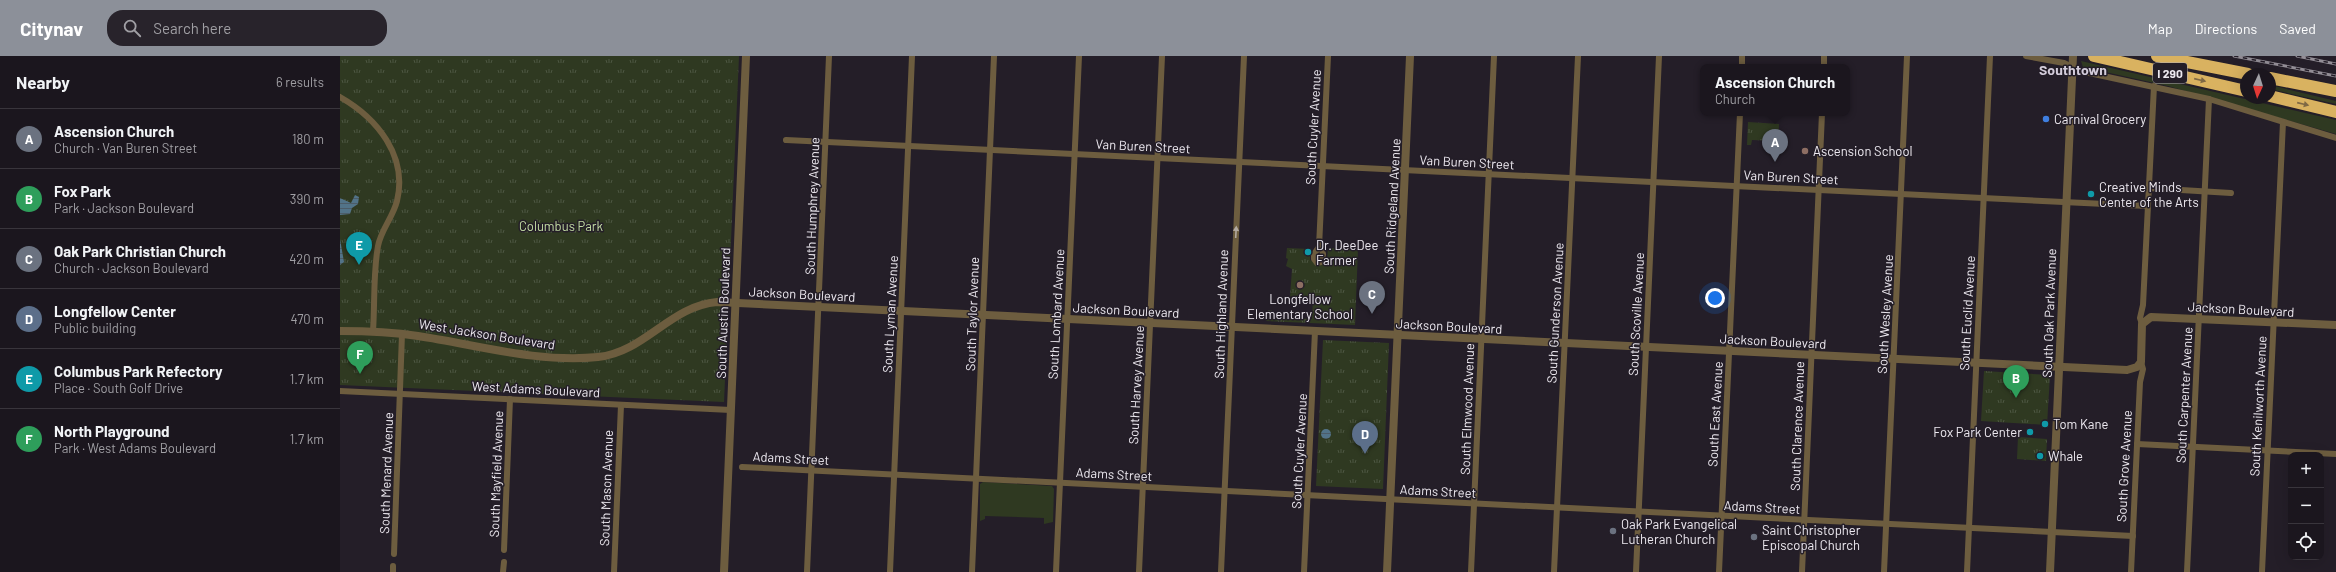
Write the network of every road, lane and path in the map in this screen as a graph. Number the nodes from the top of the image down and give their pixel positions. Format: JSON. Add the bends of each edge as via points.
{"nodes":[{"id":1,"x":746,"y":56,"type":"edge"},
{"id":2,"x":829,"y":56,"type":"edge"},
{"id":3,"x":912,"y":56,"type":"edge"},
{"id":4,"x":994,"y":56,"type":"edge"},
{"id":5,"x":1079,"y":56,"type":"edge"},
{"id":6,"x":1162,"y":56,"type":"edge"},
{"id":7,"x":1244,"y":56,"type":"edge"},
{"id":8,"x":1328,"y":56,"type":"edge"},
{"id":9,"x":1410,"y":56,"type":"edge"},
{"id":10,"x":1494,"y":56,"type":"edge"},
{"id":11,"x":1578,"y":56,"type":"edge"},
{"id":12,"x":1659,"y":56,"type":"edge"},
{"id":13,"x":1907,"y":56,"type":"edge"},
{"id":14,"x":1990,"y":56,"type":"edge"},
{"id":15,"x":2026,"y":56,"type":"edge"},
{"id":16,"x":2094,"y":56,"type":"edge"},
{"id":17,"x":2157,"y":56,"type":"edge"},
{"id":18,"x":2072,"y":61,"type":"edge"},
{"id":19,"x":2240,"y":72,"type":"edge"},
{"id":20,"x":2276,"y":79,"type":"edge"},
{"id":21,"x":2154,"y":86,"type":"junction"},
{"id":22,"x":2240,"y":90,"type":"edge"},
{"id":23,"x":2336,"y":92,"type":"edge"},
{"id":24,"x":340,"y":97,"type":"edge"},
{"id":25,"x":2276,"y":97,"type":"edge"},
{"id":26,"x":2209,"y":100,"type":"junction"},
{"id":27,"x":2336,"y":112,"type":"edge"},
{"id":28,"x":1740,"y":116,"type":"edge"},
{"id":29,"x":1822,"y":116,"type":"edge"},
{"id":30,"x":2283,"y":122,"type":"junction"},
{"id":31,"x":2336,"y":138,"type":"edge"},
{"id":32,"x":786,"y":140,"type":"dead end"},
{"id":33,"x":826,"y":142,"type":"junction"},
{"id":34,"x":908,"y":146,"type":"junction"},
{"id":35,"x":990,"y":150,"type":"junction"},
{"id":36,"x":1074,"y":154,"type":"junction"},
{"id":37,"x":1157,"y":158,"type":"junction"},
{"id":38,"x":1239,"y":162,"type":"junction"},
{"id":39,"x":1322,"y":166,"type":"junction"},
{"id":40,"x":1405,"y":170,"type":"junction"},
{"id":41,"x":1488,"y":174,"type":"junction"},
{"id":42,"x":1572,"y":178,"type":"junction"},
{"id":43,"x":1653,"y":182,"type":"junction"},
{"id":44,"x":1736,"y":186,"type":"junction"},
{"id":45,"x":2148,"y":188,"type":"junction"},
{"id":46,"x":1819,"y":190,"type":"junction"},
{"id":47,"x":2204,"y":191,"type":"junction"},
{"id":48,"x":2232,"y":192,"type":"dead end"},
{"id":49,"x":1901,"y":194,"type":"junction"},
{"id":50,"x":1984,"y":198,"type":"junction"},
{"id":51,"x":2066,"y":202,"type":"junction"},
{"id":52,"x":2147,"y":206,"type":"junction"},
{"id":53,"x":1319,"y":247,"type":"dead end"},
{"id":54,"x":735,"y":303,"type":"junction"},
{"id":55,"x":819,"y":308,"type":"junction"},
{"id":56,"x":902,"y":312,"type":"junction"},
{"id":57,"x":983,"y":316,"type":"junction"},
{"id":58,"x":1067,"y":319,"type":"junction"},
{"id":59,"x":2199,"y":319,"type":"junction"},
{"id":60,"x":2143,"y":322,"type":"junction"},
{"id":61,"x":1150,"y":323,"type":"junction"},
{"id":62,"x":2273,"y":323,"type":"junction"},
{"id":63,"x":2336,"y":325,"type":"edge"},
{"id":64,"x":1231,"y":327,"type":"junction"},
{"id":65,"x":374,"y":331,"type":"junction"},
{"id":66,"x":1315,"y":331,"type":"junction"},
{"id":67,"x":340,"y":332,"type":"edge"},
{"id":68,"x":402,"y":334,"type":"junction"},
{"id":69,"x":1398,"y":336,"type":"junction"},
{"id":70,"x":1481,"y":339,"type":"junction"},
{"id":71,"x":1565,"y":343,"type":"junction"},
{"id":72,"x":1646,"y":347,"type":"junction"},
{"id":73,"x":1729,"y":351,"type":"junction"},
{"id":74,"x":1811,"y":355,"type":"junction"},
{"id":75,"x":1894,"y":359,"type":"junction"},
{"id":76,"x":1976,"y":363,"type":"junction"},
{"id":77,"x":2139,"y":365,"type":"junction"},
{"id":78,"x":2059,"y":367,"type":"junction"},
{"id":79,"x":340,"y":391,"type":"edge"},
{"id":80,"x":400,"y":394,"type":"junction"},
{"id":81,"x":510,"y":399,"type":"junction"},
{"id":82,"x":621,"y":404,"type":"junction"},
{"id":83,"x":731,"y":410,"type":"junction"},
{"id":84,"x":2137,"y":444,"type":"junction"},
{"id":85,"x":2193,"y":447,"type":"junction"},
{"id":86,"x":2267,"y":450,"type":"junction"},
{"id":87,"x":2336,"y":454,"type":"edge"},
{"id":88,"x":742,"y":467,"type":"dead end"},
{"id":89,"x":812,"y":470,"type":"junction"},
{"id":90,"x":894,"y":474,"type":"junction"},
{"id":91,"x":976,"y":479,"type":"junction"},
{"id":92,"x":1060,"y":483,"type":"junction"},
{"id":93,"x":1143,"y":487,"type":"junction"},
{"id":94,"x":1225,"y":491,"type":"junction"},
{"id":95,"x":1308,"y":495,"type":"junction"},
{"id":96,"x":1390,"y":499,"type":"junction"},
{"id":97,"x":1474,"y":503,"type":"junction"},
{"id":98,"x":1557,"y":507,"type":"junction"},
{"id":99,"x":1639,"y":512,"type":"junction"},
{"id":100,"x":1721,"y":516,"type":"junction"},
{"id":101,"x":1804,"y":520,"type":"junction"},
{"id":102,"x":1886,"y":524,"type":"junction"},
{"id":103,"x":1969,"y":528,"type":"junction"},
{"id":104,"x":2052,"y":532,"type":"junction"},
{"id":105,"x":2133,"y":536,"type":"junction"},
{"id":106,"x":504,"y":550,"type":"dead end"},
{"id":107,"x":394,"y":554,"type":"dead end"},
{"id":108,"x":504,"y":562,"type":"dead end"},
{"id":109,"x":614,"y":570,"type":"edge"},
{"id":110,"x":503,"y":572,"type":"edge"},
{"id":111,"x":724,"y":572,"type":"edge"},
{"id":112,"x":807,"y":572,"type":"edge"},
{"id":113,"x":890,"y":572,"type":"edge"},
{"id":114,"x":972,"y":572,"type":"edge"},
{"id":115,"x":1056,"y":572,"type":"edge"},
{"id":116,"x":1139,"y":572,"type":"edge"},
{"id":117,"x":1221,"y":572,"type":"edge"},
{"id":118,"x":1304,"y":572,"type":"edge"},
{"id":119,"x":1387,"y":572,"type":"edge"},
{"id":120,"x":1471,"y":572,"type":"edge"},
{"id":121,"x":1554,"y":572,"type":"edge"},
{"id":122,"x":1636,"y":572,"type":"edge"},
{"id":123,"x":1719,"y":572,"type":"edge"},
{"id":124,"x":1802,"y":572,"type":"edge"},
{"id":125,"x":1884,"y":572,"type":"edge"},
{"id":126,"x":1967,"y":572,"type":"edge"},
{"id":127,"x":2050,"y":572,"type":"edge"},
{"id":128,"x":2131,"y":572,"type":"edge"},
{"id":129,"x":2137,"y":572,"type":"edge"},
{"id":130,"x":2187,"y":572,"type":"edge"},
{"id":131,"x":2262,"y":572,"type":"edge"}],
"edges":[{"from":1,"to":54,"type":"street","name":"South Austin Boulevard"},
{"from":2,"to":33,"type":"street","name":"South Humphrey Avenue"},
{"from":3,"to":34,"type":"street","name":"South Lyman Avenue"},
{"from":4,"to":35,"type":"street","name":"South Taylor Avenue"},
{"from":5,"to":36,"type":"street","name":"South Lombard Avenue"},
{"from":6,"to":37,"type":"street","name":"South Harvey Avenue"},
{"from":7,"to":38,"type":"street","name":"South Highland Avenue"},
{"from":8,"to":39,"type":"street","name":"South Cuyler Avenue"},
{"from":9,"to":40,"type":"street","name":"South Ridgeland Avenue"},
{"from":10,"to":41,"type":"street","name":"South Elmwood Avenue"},
{"from":11,"to":42,"type":"street","name":"South Gunderson Avenue"},
{"from":12,"to":43,"type":"street","name":"South Scoville Avenue"},
{"from":13,"to":49,"type":"street","name":"South Wesley Avenue"},
{"from":14,"to":50,"type":"street","name":"South Euclid Avenue"},
{"from":15,"to":18,"type":"street","via":[[2064,63]]},
{"from":16,"to":22,"type":"highway","number":"I 290","one_way":true},
{"from":17,"to":19,"type":"highway","number":"I 290"},
{"from":18,"to":21,"type":"street","via":[[2080,71]]},
{"from":18,"to":51,"type":"street","name":"South Oak Park Avenue"},
{"from":20,"to":23,"type":"highway"},
{"from":21,"to":26,"type":"street"},
{"from":21,"to":45,"type":"street","name":"South Grove Avenue"},
{"from":24,"to":65,"type":"street","via":[[362,112],[381,131],[389,142],[398,176],[397,201],[378,246]]},
{"from":25,"to":27,"type":"highway","one_way":true},
{"from":26,"to":30,"type":"street"},
{"from":26,"to":47,"type":"street","name":"South Carpenter Avenue"},
{"from":28,"to":44,"type":"street","name":"South East Avenue"},
{"from":29,"to":46,"type":"street","name":"South Clarence Avenue"},
{"from":30,"to":31,"type":"street"},
{"from":30,"to":62,"type":"street","name":"South Kenilworth Avenue"},
{"from":32,"to":33,"type":"street","name":"Van Buren Street"},
{"from":33,"to":34,"type":"street","name":"Van Buren Street"},
{"from":33,"to":55,"type":"street","name":"South Humphrey Avenue"},
{"from":34,"to":35,"type":"street","name":"Van Buren Street"},
{"from":34,"to":56,"type":"street","name":"South Lyman Avenue"},
{"from":35,"to":36,"type":"street","name":"Van Buren Street"},
{"from":35,"to":57,"type":"street","name":"South Taylor Avenue"},
{"from":36,"to":37,"type":"street","name":"Van Buren Street"},
{"from":36,"to":58,"type":"street","name":"South Lombard Avenue"},
{"from":37,"to":38,"type":"street","name":"Van Buren Street"},
{"from":37,"to":61,"type":"street","name":"South Harvey Avenue"},
{"from":38,"to":39,"type":"street","name":"Van Buren Street"},
{"from":64,"to":38,"type":"street","name":"South Highland Avenue","one_way":true},
{"from":39,"to":40,"type":"street","name":"Van Buren Street"},
{"from":39,"to":53,"type":"street","name":"South Cuyler Avenue"},
{"from":40,"to":41,"type":"street","name":"Van Buren Street"},
{"from":40,"to":69,"type":"street","name":"South Ridgeland Avenue"},
{"from":41,"to":42,"type":"street","name":"Van Buren Street"},
{"from":41,"to":70,"type":"street","name":"South Elmwood Avenue"},
{"from":42,"to":43,"type":"street","name":"Van Buren Street"},
{"from":42,"to":71,"type":"street","name":"South Gunderson Avenue"},
{"from":43,"to":44,"type":"street","name":"Van Buren Street"},
{"from":43,"to":72,"type":"street","name":"South Scoville Avenue"},
{"from":44,"to":46,"type":"street","name":"Van Buren Street"},
{"from":44,"to":73,"type":"street","name":"South East Avenue"},
{"from":45,"to":47,"type":"street"},
{"from":45,"to":52,"type":"street","name":"South Grove Avenue"},
{"from":46,"to":49,"type":"street","name":"Van Buren Street"},
{"from":46,"to":74,"type":"street","name":"South Clarence Avenue"},
{"from":47,"to":48,"type":"street"},
{"from":47,"to":59,"type":"street","name":"South Carpenter Avenue"},
{"from":49,"to":50,"type":"street","name":"Van Buren Street"},
{"from":49,"to":75,"type":"street","name":"South Wesley Avenue"},
{"from":50,"to":51,"type":"street","name":"Van Buren Street"},
{"from":50,"to":76,"type":"street","name":"South Euclid Avenue"},
{"from":51,"to":52,"type":"street","name":"Van Buren Street"},
{"from":51,"to":78,"type":"street","name":"South Oak Park Avenue"},
{"from":52,"to":60,"type":"street","name":"South Grove Avenue","via":[[2143,305],[2140,318]]},
{"from":54,"to":55,"type":"street","name":"Jackson Boulevard"},
{"from":54,"to":68,"type":"street","name":"West Jackson Boulevard","via":[[708,303],[691,308],[668,320],[634,345],[600,357],[542,356]]},
{"from":54,"to":83,"type":"street","name":"South Austin Boulevard"},
{"from":55,"to":56,"type":"street","name":"Jackson Boulevard"},
{"from":55,"to":89,"type":"street","name":"South Humphrey Avenue"},
{"from":56,"to":57,"type":"street","name":"Jackson Boulevard"},
{"from":56,"to":90,"type":"street","name":"South Lyman Avenue"},
{"from":57,"to":58,"type":"street","name":"Jackson Boulevard"},
{"from":57,"to":91,"type":"street","name":"South Taylor Avenue"},
{"from":58,"to":61,"type":"street","name":"Jackson Boulevard"},
{"from":58,"to":92,"type":"street","name":"South Lombard Avenue"},
{"from":59,"to":60,"type":"street","name":"Jackson Boulevard","via":[[2151,317]]},
{"from":59,"to":62,"type":"street","name":"Jackson Boulevard"},
{"from":59,"to":85,"type":"street","name":"South Carpenter Avenue"},
{"from":60,"to":77,"type":"street","name":"South Grove Avenue"},
{"from":61,"to":64,"type":"street","name":"Jackson Boulevard"},
{"from":61,"to":93,"type":"street","name":"South Harvey Avenue"},
{"from":62,"to":63,"type":"street","name":"Jackson Boulevard"},
{"from":62,"to":86,"type":"street","name":"South Kenilworth Avenue"},
{"from":64,"to":66,"type":"street","name":"Jackson Boulevard"},
{"from":64,"to":94,"type":"street","name":"South Highland Avenue"},
{"from":65,"to":67,"type":"street","name":"West Jackson Boulevard"},
{"from":65,"to":68,"type":"street","name":"West Jackson Boulevard"},
{"from":66,"to":69,"type":"street","name":"Jackson Boulevard"},
{"from":66,"to":95,"type":"street","name":"South Cuyler Avenue"},
{"from":68,"to":80,"type":"street","name":"South Menard Avenue"},
{"from":69,"to":70,"type":"street","name":"Jackson Boulevard"},
{"from":69,"to":96,"type":"street","name":"South Ridgeland Avenue"},
{"from":70,"to":71,"type":"street","name":"Jackson Boulevard"},
{"from":70,"to":97,"type":"street","name":"South Elmwood Avenue"},
{"from":71,"to":72,"type":"street","name":"Jackson Boulevard"},
{"from":71,"to":98,"type":"street","name":"South Gunderson Avenue"},
{"from":72,"to":73,"type":"street","name":"Jackson Boulevard"},
{"from":72,"to":99,"type":"street","name":"South Scoville Avenue"},
{"from":73,"to":74,"type":"street","name":"Jackson Boulevard"},
{"from":73,"to":100,"type":"street","name":"South East Avenue"},
{"from":74,"to":75,"type":"street","name":"Jackson Boulevard"},
{"from":74,"to":101,"type":"street","name":"South Clarence Avenue"},
{"from":75,"to":76,"type":"street","name":"Jackson Boulevard"},
{"from":75,"to":102,"type":"street","name":"South Wesley Avenue"},
{"from":76,"to":78,"type":"street","name":"Jackson Boulevard"},
{"from":76,"to":103,"type":"street","name":"South Euclid Avenue"},
{"from":77,"to":78,"type":"street","name":"Jackson Boulevard","via":[[2127,370]]},
{"from":77,"to":84,"type":"street","name":"South Grove Avenue","via":[[2143,369]]},
{"from":78,"to":104,"type":"street","name":"South Oak Park Avenue"},
{"from":79,"to":80,"type":"street","name":"West Adams Boulevard"},
{"from":80,"to":81,"type":"street","name":"West Adams Boulevard"},
{"from":80,"to":107,"type":"street","name":"South Menard Avenue"},
{"from":81,"to":82,"type":"street","name":"West Adams Boulevard"},
{"from":81,"to":106,"type":"street","name":"South Mayfield Avenue"},
{"from":82,"to":83,"type":"street","name":"West Adams Boulevard"},
{"from":82,"to":109,"type":"street","name":"South Mason Avenue"},
{"from":83,"to":111,"type":"street","name":"South Austin Boulevard"},
{"from":84,"to":85,"type":"street"},
{"from":84,"to":105,"type":"street","name":"South Grove Avenue"},
{"from":85,"to":86,"type":"street"},
{"from":85,"to":130,"type":"street","name":"South Carpenter Avenue"},
{"from":86,"to":87,"type":"street"},
{"from":86,"to":131,"type":"street","name":"South Kenilworth Avenue"},
{"from":88,"to":89,"type":"street","name":"Adams Street"},
{"from":89,"to":90,"type":"street","name":"Adams Street"},
{"from":89,"to":112,"type":"street","name":"South Humphrey Avenue"},
{"from":90,"to":91,"type":"street","name":"Adams Street"},
{"from":90,"to":113,"type":"street","name":"South Lyman Avenue"},
{"from":91,"to":92,"type":"street","name":"Adams Street"},
{"from":91,"to":114,"type":"street","name":"South Taylor Avenue"},
{"from":92,"to":93,"type":"street","name":"Adams Street"},
{"from":92,"to":115,"type":"street","name":"South Lombard Avenue"},
{"from":93,"to":94,"type":"street","name":"Adams Street"},
{"from":93,"to":116,"type":"street","name":"South Harvey Avenue"},
{"from":94,"to":95,"type":"street","name":"Adams Street"},
{"from":94,"to":117,"type":"street","name":"South Highland Avenue"},
{"from":95,"to":96,"type":"street","name":"Adams Street"},
{"from":95,"to":118,"type":"street","name":"South Cuyler Avenue"},
{"from":96,"to":97,"type":"street","name":"Adams Street"},
{"from":96,"to":119,"type":"street","name":"South Ridgeland Avenue"},
{"from":97,"to":98,"type":"street","name":"Adams Street"},
{"from":97,"to":120,"type":"street","name":"South Elmwood Avenue"},
{"from":98,"to":99,"type":"street","name":"Adams Street"},
{"from":98,"to":121,"type":"street","name":"South Gunderson Avenue"},
{"from":99,"to":100,"type":"street","name":"Adams Street"},
{"from":99,"to":122,"type":"street","name":"South Scoville Avenue"},
{"from":100,"to":101,"type":"street","name":"Adams Street"},
{"from":100,"to":123,"type":"street","name":"South East Avenue"},
{"from":101,"to":102,"type":"street","name":"Adams Street"},
{"from":101,"to":124,"type":"street","name":"South Clarence Avenue"},
{"from":102,"to":103,"type":"street","name":"Adams Street"},
{"from":102,"to":125,"type":"street","name":"South Wesley Avenue"},
{"from":103,"to":104,"type":"street","name":"Adams Street"},
{"from":103,"to":126,"type":"street","name":"South Euclid Avenue"},
{"from":104,"to":105,"type":"street","name":"Adams Street"},
{"from":104,"to":127,"type":"street","name":"South Oak Park Avenue"},
{"from":105,"to":128,"type":"street","name":"South Grove Avenue"},
{"from":108,"to":110,"type":"street"},
{"from":128,"to":129,"type":"street"}]}
